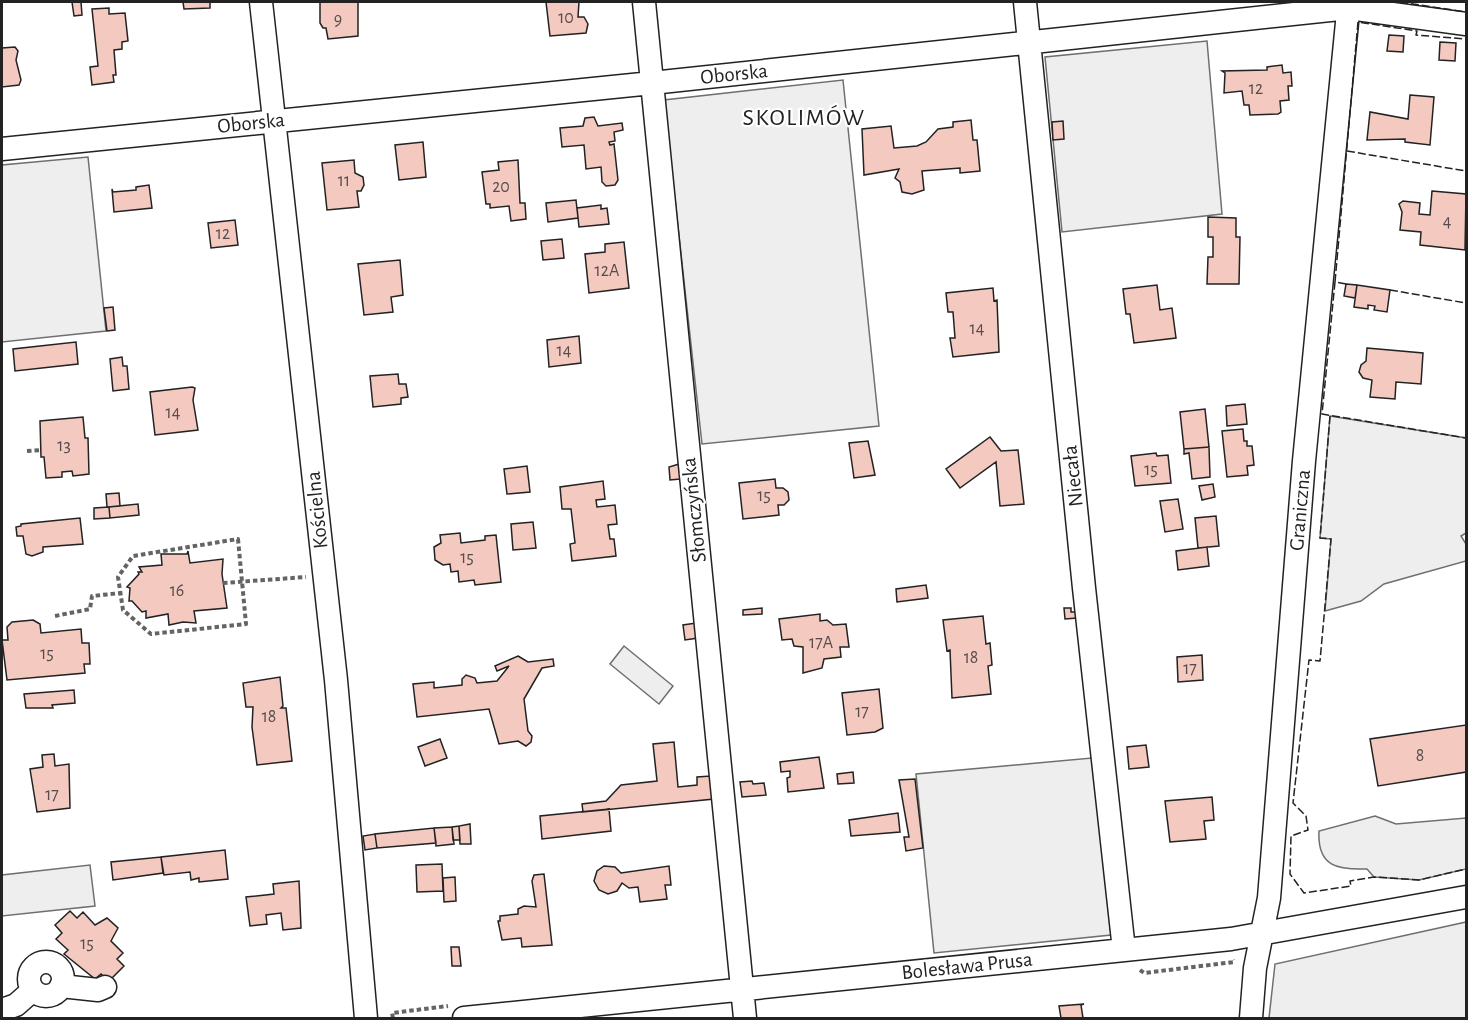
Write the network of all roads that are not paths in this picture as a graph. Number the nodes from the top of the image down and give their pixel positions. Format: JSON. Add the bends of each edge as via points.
{"nodes":[{"id":1,"x":261,"y":2,"type":"edge"},
{"id":2,"x":644,"y":2,"type":"edge"},
{"id":3,"x":1025,"y":2,"type":"edge"},
{"id":4,"x":1349,"y":5,"type":"edge"},
{"id":5,"x":1467,"y":24,"type":"edge"},
{"id":6,"x":1029,"y":42,"type":"junction"},
{"id":7,"x":652,"y":83,"type":"junction"},
{"id":8,"x":273,"y":121,"type":"junction"},
{"id":9,"x":2,"y":149,"type":"edge"},
{"id":10,"x":1467,"y":897,"type":"edge"},
{"id":11,"x":1263,"y":934,"type":"junction"},
{"id":12,"x":1124,"y":950,"type":"junction"},
{"id":13,"x":105,"y":987,"type":"dead end"},
{"id":14,"x":742,"y":990,"type":"junction"},
{"id":15,"x":2,"y":1010,"type":"edge"},
{"id":16,"x":366,"y":1018,"type":"edge"},
{"id":17,"x":464,"y":1018,"type":"edge"},
{"id":18,"x":745,"y":1018,"type":"edge"},
{"id":19,"x":1251,"y":1018,"type":"edge"}],
"edges":[{"from":1,"to":8,"type":"street","name":"Kościelna"},
{"from":2,"to":7,"type":"street","name":"Słomczyńska"},
{"from":3,"to":6,"type":"street","name":"Niecała"},
{"from":4,"to":5,"type":"street","name":"Oborska"},
{"from":4,"to":6,"type":"street","name":"Oborska"},
{"from":4,"to":11,"type":"street","name":"Graniczna"},
{"from":6,"to":7,"type":"street","name":"Oborska"},
{"from":6,"to":12,"type":"street","name":"Niecała"},
{"from":7,"to":8,"type":"street","name":"Oborska"},
{"from":7,"to":14,"type":"street","name":"Słomczyńska"},
{"from":8,"to":9,"type":"street","name":"Oborska"},
{"from":8,"to":16,"type":"street","name":"Kościelna","via":[[336,680]]},
{"from":10,"to":11,"type":"street","name":"Bolesława Prusa"},
{"from":11,"to":12,"type":"street","name":"Bolesława Prusa"},
{"from":11,"to":19,"type":"street","name":"Graniczna","via":[[1255,968]]},
{"from":12,"to":14,"type":"street","name":"Bolesława Prusa"},
{"from":13,"to":15,"type":"street","via":[[98,990],[61,986],[48,996],[33,990],[16,1005]]},
{"from":14,"to":17,"type":"street","name":"Bolesława Prusa"},
{"from":14,"to":18,"type":"street","name":"Słomczyńska"}]}
